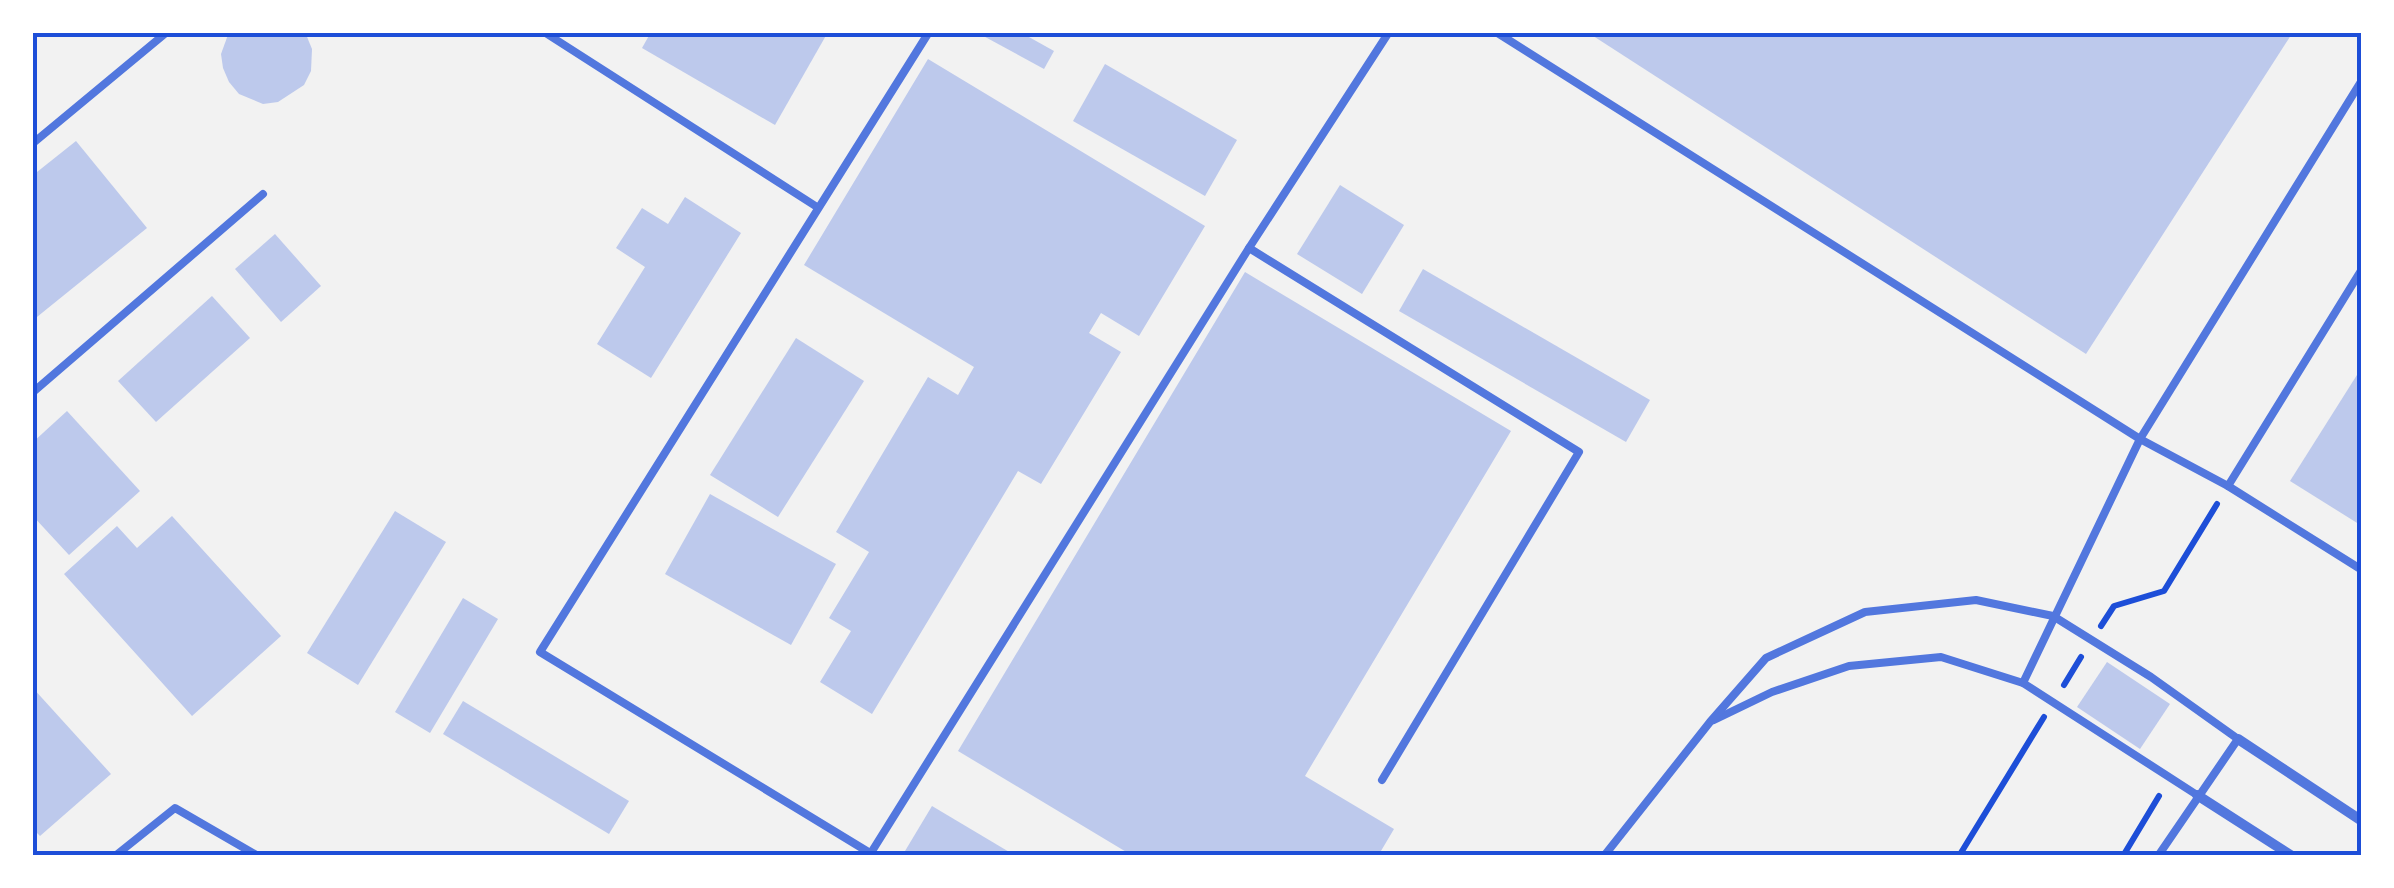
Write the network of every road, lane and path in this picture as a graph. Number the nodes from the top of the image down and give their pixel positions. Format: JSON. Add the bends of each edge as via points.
{"nodes":[{"id":1,"x":167,"y":32,"type":"edge"},
{"id":2,"x":544,"y":32,"type":"edge"},
{"id":3,"x":929,"y":32,"type":"edge"},
{"id":4,"x":1389,"y":32,"type":"edge"},
{"id":5,"x":1496,"y":32,"type":"edge"},
{"id":6,"x":2362,"y":80,"type":"edge"},
{"id":7,"x":32,"y":144,"type":"edge"},
{"id":8,"x":263,"y":194,"type":"dead end"},
{"id":9,"x":816,"y":207,"type":"junction"},
{"id":10,"x":1249,"y":248,"type":"junction"},
{"id":11,"x":2362,"y":268,"type":"edge"},
{"id":12,"x":32,"y":393,"type":"edge"},
{"id":13,"x":2140,"y":439,"type":"junction"},
{"id":14,"x":2228,"y":486,"type":"junction"},
{"id":15,"x":2362,"y":570,"type":"edge"},
{"id":16,"x":2053,"y":616,"type":"junction"},
{"id":17,"x":2022,"y":683,"type":"junction"},
{"id":18,"x":1710,"y":722,"type":"junction"},
{"id":19,"x":2238,"y":739,"type":"junction"},
{"id":20,"x":2170,"y":778,"type":"junction"},
{"id":21,"x":1382,"y":780,"type":"dead end"},
{"id":22,"x":2197,"y":795,"type":"junction"},
{"id":23,"x":2362,"y":820,"type":"edge"},
{"id":24,"x":869,"y":854,"type":"edge"},
{"id":25,"x":115,"y":856,"type":"edge"},
{"id":26,"x":258,"y":856,"type":"edge"},
{"id":27,"x":1604,"y":856,"type":"edge"},
{"id":28,"x":2123,"y":856,"type":"edge"},
{"id":29,"x":2158,"y":856,"type":"edge"},
{"id":30,"x":2292,"y":856,"type":"edge"}],
"edges":[{"from":1,"to":7,"type":"lane"},
{"from":2,"to":9,"type":"lane"},
{"from":3,"to":9,"type":"lane"},
{"from":4,"to":10,"type":"lane"},
{"from":5,"to":13,"type":"lane"},
{"from":6,"to":13,"type":"lane"},
{"from":8,"to":12,"type":"lane"},
{"from":9,"to":24,"type":"lane","via":[[540,652]]},
{"from":10,"to":21,"type":"lane","via":[[1579,452]]},
{"from":10,"to":24,"type":"lane"},
{"from":11,"to":14,"type":"lane"},
{"from":13,"to":14,"type":"lane"},
{"from":13,"to":16,"type":"lane"},
{"from":14,"to":15,"type":"lane"},
{"from":16,"to":17,"type":"lane"},
{"from":16,"to":18,"type":"lane","via":[[1976,600],[1865,612],[1766,658]]},
{"from":16,"to":19,"type":"lane"},
{"from":17,"to":18,"type":"lane","via":[[1941,657],[1848,666]]},
{"from":17,"to":20,"type":"lane"},
{"from":18,"to":27,"type":"lane"},
{"from":19,"to":22,"type":"lane"},
{"from":19,"to":23,"type":"street"},
{"from":20,"to":22,"type":"lane"},
{"from":20,"to":28,"type":"path"},
{"from":22,"to":29,"type":"lane"},
{"from":22,"to":30,"type":"street"},
{"from":25,"to":26,"type":"lane","via":[[175,808]]}]}
